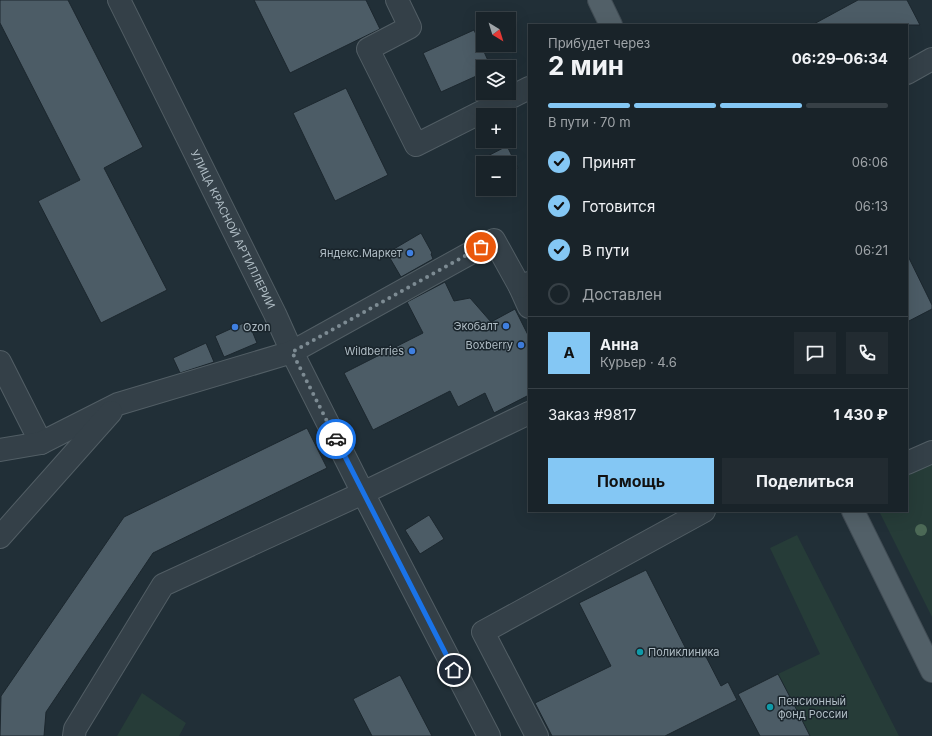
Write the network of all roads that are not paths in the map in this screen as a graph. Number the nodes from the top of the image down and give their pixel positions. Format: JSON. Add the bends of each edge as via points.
{"nodes":[{"id":1,"x":119,"y":0,"type":"edge"},
{"id":2,"x":396,"y":0,"type":"edge"},
{"id":3,"x":599,"y":0,"type":"edge"},
{"id":4,"x":611,"y":24,"type":"edge"},
{"id":5,"x":932,"y":59,"type":"edge"},
{"id":6,"x":908,"y":71,"type":"edge"},
{"id":7,"x":528,"y":89,"type":"edge"},
{"id":8,"x":525,"y":285,"type":"edge"},
{"id":9,"x":528,"y":302,"type":"edge"},
{"id":10,"x":292,"y":352,"type":"junction"},
{"id":11,"x":0,"y":362,"type":"edge"},
{"id":12,"x":118,"y":404,"type":"junction"},
{"id":13,"x":528,"y":413,"type":"edge"},
{"id":14,"x":41,"y":443,"type":"junction"},
{"id":15,"x":0,"y":450,"type":"edge"},
{"id":16,"x":932,"y":452,"type":"edge"},
{"id":17,"x":908,"y":463,"type":"edge"},
{"id":18,"x":363,"y":493,"type":"junction"},
{"id":19,"x":702,"y":512,"type":"edge"},
{"id":20,"x":853,"y":512,"type":"edge"},
{"id":21,"x":0,"y":537,"type":"edge"},
{"id":22,"x":932,"y":670,"type":"edge"},
{"id":23,"x":74,"y":736,"type":"edge"},
{"id":24,"x":489,"y":736,"type":"edge"},
{"id":25,"x":537,"y":736,"type":"edge"}],
"edges":[{"from":1,"to":10,"type":"street","name":"УЛИЦА КРАСНОЙ АРТИЛЛЕРИИ"},
{"from":2,"to":7,"type":"street","via":[[410,27],[368,49],[416,145]]},
{"from":3,"to":4,"type":"main road"},
{"from":5,"to":6,"type":"street"},
{"from":8,"to":9,"type":"street"},
{"from":8,"to":10,"type":"street","via":[[494,240]]},
{"from":10,"to":12,"type":"street"},
{"from":10,"to":18,"type":"street","name":"УЛИЦА КРАСНОЙ АРТИЛЛЕРИИ"},
{"from":11,"to":14,"type":"street"},
{"from":12,"to":14,"type":"street"},
{"from":12,"to":21,"type":"street"},
{"from":13,"to":18,"type":"street"},
{"from":14,"to":15,"type":"street"},
{"from":16,"to":17,"type":"street"},
{"from":18,"to":23,"type":"street","via":[[163,585],[75,729]]},
{"from":18,"to":24,"type":"street","name":"УЛИЦА КРАСНОЙ АРТИЛЛЕРИИ"},
{"from":19,"to":25,"type":"street","via":[[483,632]]},
{"from":20,"to":22,"type":"main road"}]}
